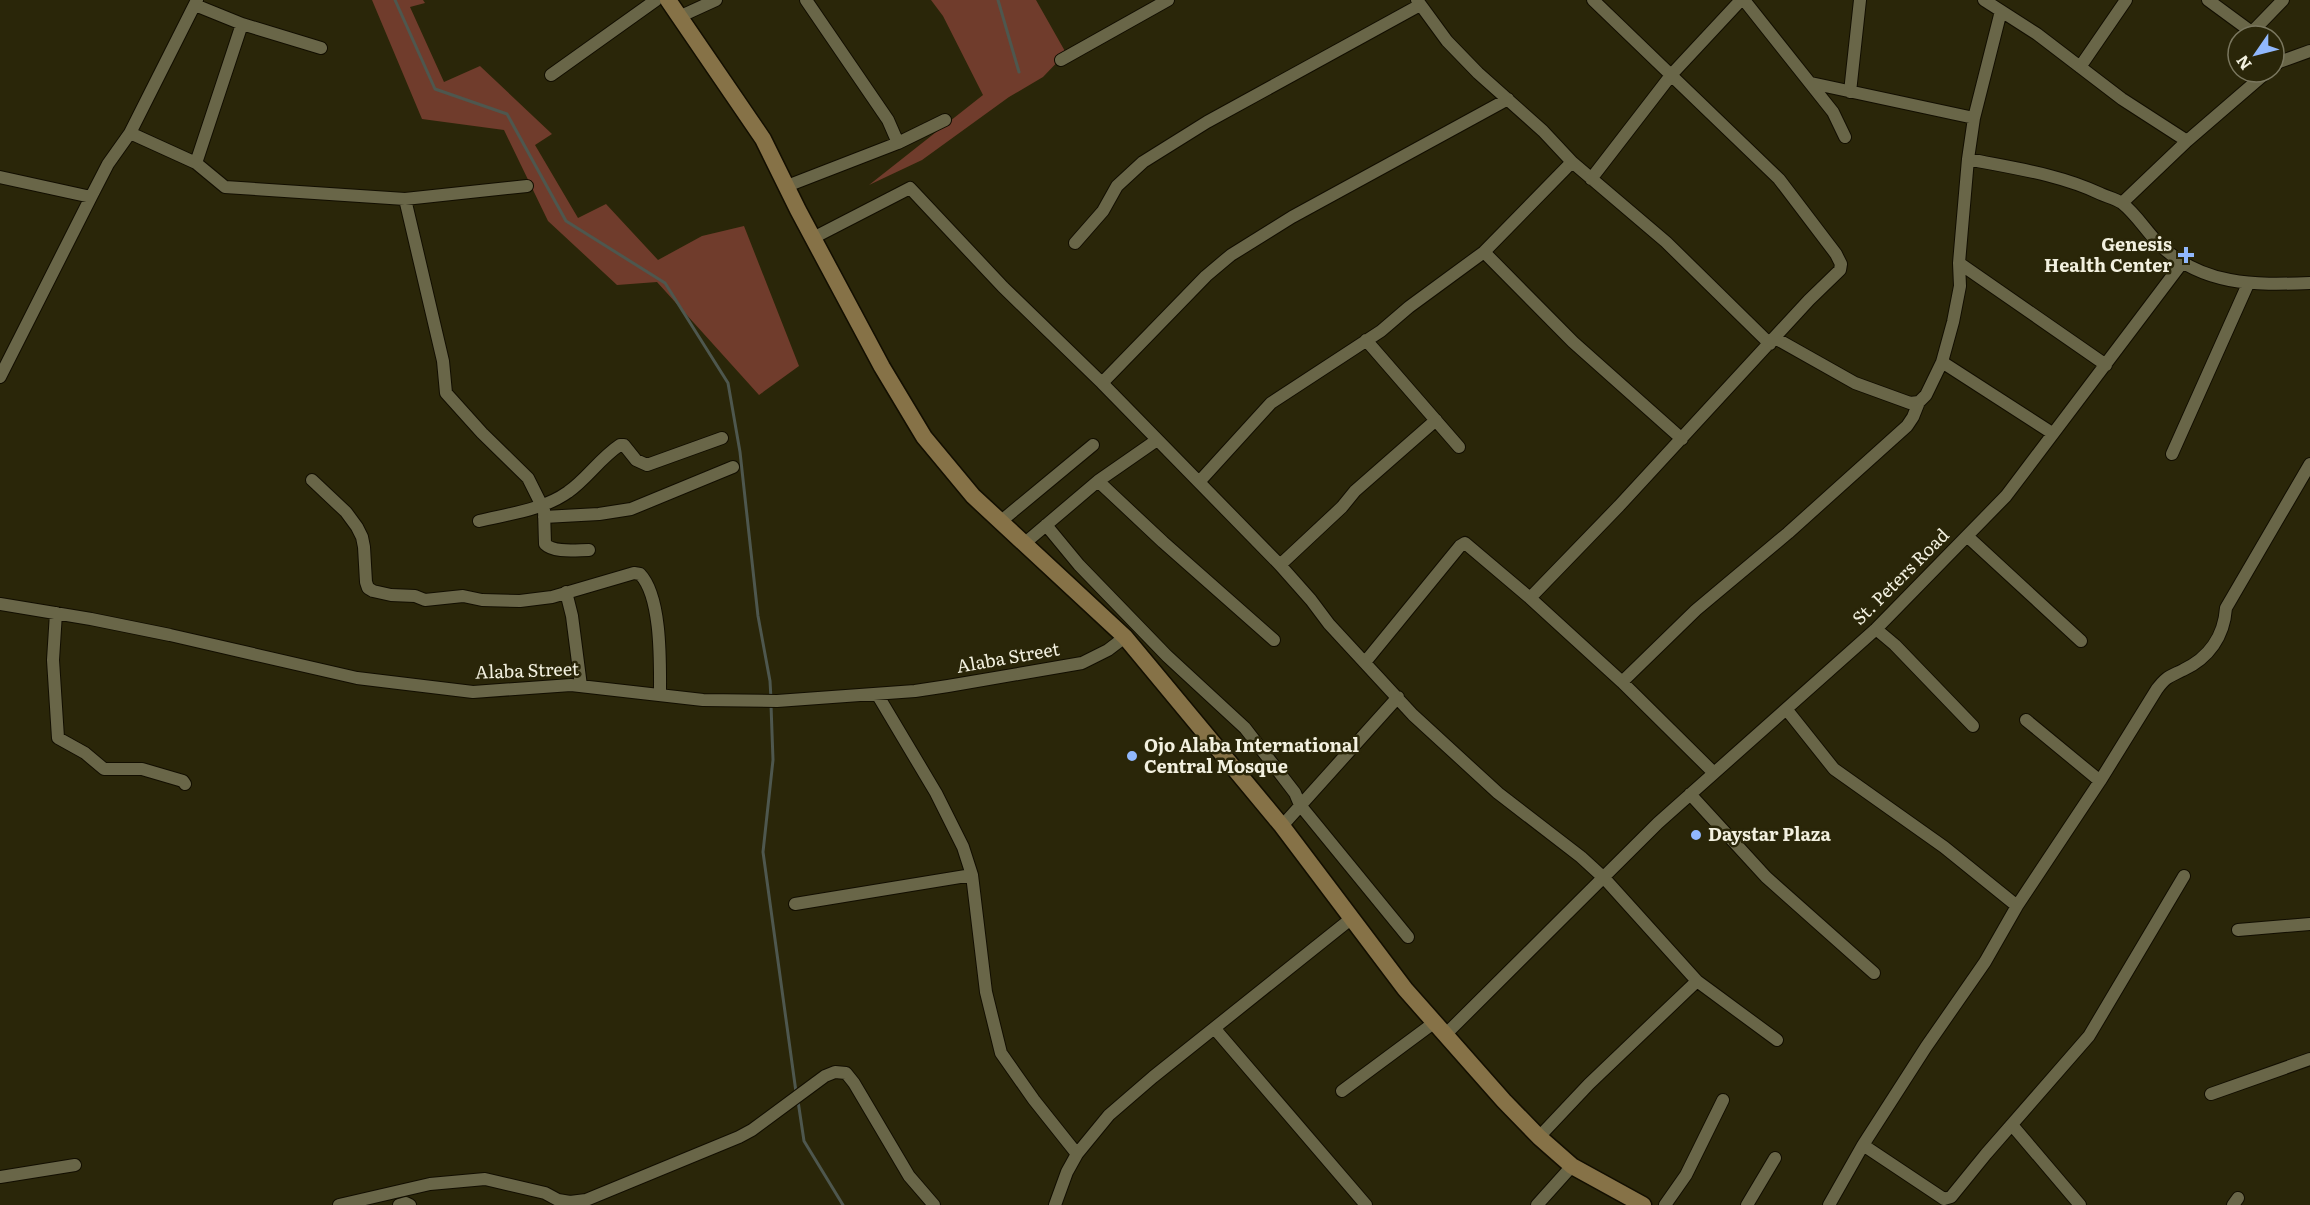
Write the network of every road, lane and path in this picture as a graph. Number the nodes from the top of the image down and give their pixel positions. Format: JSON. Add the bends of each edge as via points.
{"nodes":[{"id":1,"x":656,"y":0,"type":"edge"},
{"id":2,"x":668,"y":0,"type":"edge"},
{"id":3,"x":716,"y":0,"type":"edge"},
{"id":4,"x":806,"y":0,"type":"edge"},
{"id":5,"x":1168,"y":0,"type":"edge"},
{"id":6,"x":1593,"y":0,"type":"edge"},
{"id":7,"x":1743,"y":0,"type":"edge"},
{"id":8,"x":1860,"y":0,"type":"edge"},
{"id":9,"x":1984,"y":0,"type":"edge"},
{"id":10,"x":2126,"y":0,"type":"edge"},
{"id":11,"x":2208,"y":0,"type":"edge"},
{"id":12,"x":2283,"y":0,"type":"edge"},
{"id":13,"x":196,"y":3,"type":"edge"},
{"id":14,"x":1418,"y":3,"type":"edge"},
{"id":15,"x":2001,"y":11,"type":"junction"},
{"id":16,"x":681,"y":16,"type":"junction"},
{"id":17,"x":242,"y":24,"type":"junction"},
{"id":18,"x":2241,"y":24,"type":"edge"},
{"id":19,"x":2263,"y":24,"type":"edge"},
{"id":20,"x":321,"y":48,"type":"dead end"},
{"id":21,"x":2310,"y":51,"type":"edge"},
{"id":22,"x":2286,"y":58,"type":"edge"},
{"id":23,"x":1061,"y":60,"type":"dead end"},
{"id":24,"x":2080,"y":67,"type":"junction"},
{"id":25,"x":1672,"y":74,"type":"junction"},
{"id":26,"x":550,"y":75,"type":"dead end"},
{"id":27,"x":1811,"y":83,"type":"junction"},
{"id":28,"x":2253,"y":84,"type":"edge"},
{"id":29,"x":1850,"y":92,"type":"junction"},
{"id":30,"x":1508,"y":99,"type":"junction"},
{"id":31,"x":1974,"y":118,"type":"junction"},
{"id":32,"x":945,"y":120,"type":"dead end"},
{"id":33,"x":130,"y":133,"type":"junction"},
{"id":34,"x":1845,"y":137,"type":"dead end"},
{"id":35,"x":2187,"y":141,"type":"junction"},
{"id":36,"x":898,"y":143,"type":"junction"},
{"id":37,"x":1968,"y":159,"type":"junction"},
{"id":38,"x":1572,"y":162,"type":"junction"},
{"id":39,"x":196,"y":163,"type":"junction"},
{"id":40,"x":0,"y":177,"type":"edge"},
{"id":41,"x":1591,"y":179,"type":"junction"},
{"id":42,"x":527,"y":186,"type":"dead end"},
{"id":43,"x":789,"y":189,"type":"junction"},
{"id":44,"x":91,"y":197,"type":"junction"},
{"id":45,"x":405,"y":198,"type":"junction"},
{"id":46,"x":2122,"y":203,"type":"junction"},
{"id":47,"x":813,"y":238,"type":"junction"},
{"id":48,"x":1075,"y":243,"type":"dead end"},
{"id":49,"x":1484,"y":252,"type":"junction"},
{"id":50,"x":1959,"y":263,"type":"junction"},
{"id":51,"x":2182,"y":263,"type":"junction"},
{"id":52,"x":2310,"y":283,"type":"edge"},
{"id":53,"x":2248,"y":284,"type":"junction"},
{"id":54,"x":1366,"y":340,"type":"junction"},
{"id":55,"x":1772,"y":341,"type":"junction"},
{"id":56,"x":1942,"y":362,"type":"junction"},
{"id":57,"x":2106,"y":365,"type":"junction"},
{"id":58,"x":0,"y":378,"type":"edge"},
{"id":59,"x":1102,"y":383,"type":"junction"},
{"id":60,"x":1919,"y":402,"type":"junction"},
{"id":61,"x":1436,"y":420,"type":"junction"},
{"id":62,"x":2052,"y":433,"type":"junction"},
{"id":63,"x":722,"y":438,"type":"dead end"},
{"id":64,"x":1682,"y":439,"type":"junction"},
{"id":65,"x":1157,"y":440,"type":"junction"},
{"id":66,"x":1093,"y":445,"type":"dead end"},
{"id":67,"x":1459,"y":447,"type":"dead end"},
{"id":68,"x":2172,"y":454,"type":"dead end"},
{"id":69,"x":2310,"y":464,"type":"edge"},
{"id":70,"x":733,"y":467,"type":"dead end"},
{"id":71,"x":312,"y":480,"type":"dead end"},
{"id":72,"x":1098,"y":481,"type":"junction"},
{"id":73,"x":1198,"y":482,"type":"junction"},
{"id":74,"x":543,"y":511,"type":"junction"},
{"id":75,"x":479,"y":521,"type":"dead end"},
{"id":76,"x":1000,"y":522,"type":"junction"},
{"id":77,"x":1046,"y":525,"type":"junction"},
{"id":78,"x":1967,"y":536,"type":"junction"},
{"id":79,"x":1025,"y":543,"type":"junction"},
{"id":80,"x":589,"y":550,"type":"dead end"},
{"id":81,"x":1280,"y":565,"type":"junction"},
{"id":82,"x":566,"y":592,"type":"junction"},
{"id":83,"x":1530,"y":598,"type":"junction"},
{"id":84,"x":0,"y":604,"type":"edge"},
{"id":85,"x":56,"y":613,"type":"junction"},
{"id":86,"x":1876,"y":629,"type":"junction"},
{"id":87,"x":1125,"y":637,"type":"junction"},
{"id":88,"x":1274,"y":640,"type":"dead end"},
{"id":89,"x":2081,"y":641,"type":"dead end"},
{"id":90,"x":1366,"y":661,"type":"junction"},
{"id":91,"x":1623,"y":682,"type":"junction"},
{"id":92,"x":581,"y":686,"type":"junction"},
{"id":93,"x":660,"y":694,"type":"junction"},
{"id":94,"x":877,"y":694,"type":"junction"},
{"id":95,"x":1398,"y":698,"type":"junction"},
{"id":96,"x":1787,"y":710,"type":"junction"},
{"id":97,"x":2026,"y":720,"type":"dead end"},
{"id":98,"x":1973,"y":726,"type":"dead end"},
{"id":99,"x":1714,"y":773,"type":"junction"},
{"id":100,"x":2100,"y":781,"type":"junction"},
{"id":101,"x":185,"y":784,"type":"dead end"},
{"id":102,"x":1689,"y":794,"type":"junction"},
{"id":103,"x":1299,"y":805,"type":"junction"},
{"id":104,"x":1282,"y":825,"type":"junction"},
{"id":105,"x":972,"y":875,"type":"junction"},
{"id":106,"x":2184,"y":876,"type":"dead end"},
{"id":107,"x":1605,"y":879,"type":"junction"},
{"id":108,"x":795,"y":904,"type":"dead end"},
{"id":109,"x":2017,"y":906,"type":"junction"},
{"id":110,"x":1352,"y":918,"type":"junction"},
{"id":111,"x":2310,"y":924,"type":"edge"},
{"id":112,"x":2238,"y":930,"type":"dead end"},
{"id":113,"x":1408,"y":937,"type":"dead end"},
{"id":114,"x":1874,"y":973,"type":"dead end"},
{"id":115,"x":1697,"y":981,"type":"junction"},
{"id":116,"x":1440,"y":1028,"type":"junction"},
{"id":117,"x":1215,"y":1029,"type":"junction"},
{"id":118,"x":1777,"y":1040,"type":"dead end"},
{"id":119,"x":2310,"y":1059,"type":"edge"},
{"id":120,"x":1341,"y":1091,"type":"dead end"},
{"id":121,"x":2211,"y":1094,"type":"dead end"},
{"id":122,"x":1723,"y":1100,"type":"dead end"},
{"id":123,"x":2012,"y":1125,"type":"junction"},
{"id":124,"x":1539,"y":1137,"type":"junction"},
{"id":125,"x":1863,"y":1145,"type":"junction"},
{"id":126,"x":1077,"y":1154,"type":"junction"},
{"id":127,"x":1776,"y":1158,"type":"dead end"},
{"id":128,"x":75,"y":1165,"type":"dead end"},
{"id":129,"x":1572,"y":1166,"type":"junction"},
{"id":130,"x":0,"y":1177,"type":"edge"},
{"id":131,"x":1951,"y":1202,"type":"edge"},
{"id":132,"x":339,"y":1205,"type":"edge"},
{"id":133,"x":399,"y":1205,"type":"edge"},
{"id":134,"x":410,"y":1205,"type":"edge"},
{"id":135,"x":934,"y":1205,"type":"edge"},
{"id":136,"x":1055,"y":1205,"type":"edge"},
{"id":137,"x":1366,"y":1205,"type":"edge"},
{"id":138,"x":1537,"y":1205,"type":"edge"},
{"id":139,"x":1642,"y":1205,"type":"edge"},
{"id":140,"x":1665,"y":1205,"type":"edge"},
{"id":141,"x":1747,"y":1205,"type":"edge"},
{"id":142,"x":1829,"y":1205,"type":"edge"},
{"id":143,"x":2079,"y":1205,"type":"edge"}],
"edges":[{"from":1,"to":26,"type":"street"},
{"from":2,"to":16,"type":"main road"},
{"from":3,"to":16,"type":"street"},
{"from":4,"to":36,"type":"street","via":[[888,120]]},
{"from":5,"to":23,"type":"street"},
{"from":6,"to":25,"type":"street"},
{"from":7,"to":25,"type":"street"},
{"from":7,"to":27,"type":"street"},
{"from":8,"to":29,"type":"street"},
{"from":9,"to":15,"type":"street"},
{"from":10,"to":24,"type":"street"},
{"from":11,"to":18,"type":"street"},
{"from":12,"to":19,"type":"street"},
{"from":13,"to":17,"type":"street"},
{"from":13,"to":33,"type":"street"},
{"from":14,"to":30,"type":"street","via":[[1446,41]]},
{"from":14,"to":48,"type":"street","via":[[1143,162],[1117,186],[1103,211]]},
{"from":15,"to":24,"type":"street"},
{"from":15,"to":31,"type":"street"},
{"from":16,"to":43,"type":"main road","via":[[763,139]]},
{"from":17,"to":20,"type":"street"},
{"from":17,"to":39,"type":"street"},
{"from":21,"to":22,"type":"street"},
{"from":24,"to":35,"type":"street"},
{"from":25,"to":41,"type":"street"},
{"from":25,"to":55,"type":"street","via":[[1779,179],[1841,264],[1840,270]]},
{"from":27,"to":29,"type":"street"},
{"from":27,"to":34,"type":"street","via":[[1833,112]]},
{"from":28,"to":35,"type":"street"},
{"from":29,"to":31,"type":"street"},
{"from":30,"to":38,"type":"street"},
{"from":30,"to":59,"type":"street","via":[[1292,217],[1231,255]]},
{"from":31,"to":37,"type":"street"},
{"from":32,"to":36,"type":"street"},
{"from":33,"to":39,"type":"street"},
{"from":33,"to":44,"type":"street"},
{"from":35,"to":46,"type":"street"},
{"from":36,"to":43,"type":"street"},
{"from":37,"to":46,"type":"street","via":[[2051,176]]},
{"from":37,"to":50,"type":"street"},
{"from":38,"to":41,"type":"street"},
{"from":38,"to":49,"type":"street"},
{"from":39,"to":45,"type":"street","via":[[225,187]]},
{"from":40,"to":44,"type":"street"},
{"from":41,"to":55,"type":"street","via":[[1666,242]]},
{"from":42,"to":45,"type":"street"},
{"from":43,"to":47,"type":"main road"},
{"from":44,"to":58,"type":"street"},
{"from":45,"to":74,"type":"street","via":[[443,362],[446,393],[528,478]]},
{"from":46,"to":51,"type":"street"},
{"from":47,"to":59,"type":"street","via":[[910,188]]},
{"from":47,"to":76,"type":"main road","via":[[924,436],[973,496]]},
{"from":49,"to":54,"type":"street"},
{"from":49,"to":64,"type":"street","via":[[1573,342]]},
{"from":50,"to":56,"type":"street","via":[[1960,286]]},
{"from":50,"to":57,"type":"street"},
{"from":51,"to":53,"type":"street","via":[[2217,279]]},
{"from":51,"to":57,"type":"street","name":"St. Peters Road"},
{"from":52,"to":53,"type":"street"},
{"from":53,"to":68,"type":"street"},
{"from":54,"to":61,"type":"street"},
{"from":54,"to":73,"type":"street","via":[[1271,403]]},
{"from":55,"to":60,"type":"street","via":[[1855,383],[1910,403]]},
{"from":55,"to":64,"type":"street"},
{"from":56,"to":60,"type":"street"},
{"from":56,"to":62,"type":"street"},
{"from":57,"to":62,"type":"street","name":"St. Peters Road"},
{"from":59,"to":65,"type":"street"},
{"from":60,"to":91,"type":"street","via":[[1907,426],[1696,610]]},
{"from":61,"to":67,"type":"street"},
{"from":61,"to":81,"type":"street","via":[[1355,491]]},
{"from":62,"to":78,"type":"street","name":"St. Peters Road","via":[[2006,496]]},
{"from":63,"to":74,"type":"street","via":[[647,465],[620,445]]},
{"from":64,"to":83,"type":"street"},
{"from":65,"to":72,"type":"street"},
{"from":65,"to":73,"type":"street"},
{"from":66,"to":76,"type":"street"},
{"from":69,"to":100,"type":"street","via":[[2226,608],[2221,634],[2212,649],[2197,662],[2167,676]]},
{"from":70,"to":74,"type":"street","via":[[631,509],[599,514]]},
{"from":71,"to":82,"type":"street","via":[[357,527],[362,537],[366,582],[373,591],[425,600],[464,596],[505,602],[539,600]]},
{"from":72,"to":77,"type":"street"},
{"from":72,"to":88,"type":"street"},
{"from":73,"to":81,"type":"street"},
{"from":74,"to":75,"type":"street"},
{"from":74,"to":80,"type":"street","via":[[543,538],[548,548]]},
{"from":76,"to":79,"type":"main road"},
{"from":77,"to":79,"type":"street"},
{"from":77,"to":103,"type":"street","via":[[1167,656],[1245,728],[1295,793]]},
{"from":78,"to":86,"type":"street","name":"St. Peters Road"},
{"from":78,"to":89,"type":"street"},
{"from":79,"to":87,"type":"main road"},
{"from":81,"to":90,"type":"street"},
{"from":82,"to":92,"type":"street"},
{"from":82,"to":93,"type":"street","via":[[634,573],[644,578],[659,632]]},
{"from":83,"to":90,"type":"street","via":[[1465,543]]},
{"from":83,"to":91,"type":"street"},
{"from":84,"to":85,"type":"street","name":"Alaba Street"},
{"from":85,"to":92,"type":"street","name":"Alaba Street","via":[[357,678],[473,692]]},
{"from":85,"to":101,"type":"street","via":[[53,660],[58,738],[104,769],[157,772]]},
{"from":86,"to":96,"type":"street","name":"St. Peters Road"},
{"from":86,"to":98,"type":"street"},
{"from":87,"to":94,"type":"street","name":"Alaba Street","via":[[1082,663],[937,688]]},
{"from":87,"to":104,"type":"main road"},
{"from":90,"to":95,"type":"street"},
{"from":91,"to":99,"type":"street"},
{"from":92,"to":93,"type":"street","name":"Alaba Street"},
{"from":93,"to":94,"type":"street","name":"Alaba Street","via":[[703,700],[772,701]]},
{"from":94,"to":105,"type":"street","via":[[941,803]]},
{"from":95,"to":103,"type":"street"},
{"from":95,"to":107,"type":"street","via":[[1498,793]]},
{"from":96,"to":99,"type":"street","name":"St. Peters Road"},
{"from":96,"to":109,"type":"street","via":[[1834,769],[1944,847]]},
{"from":97,"to":100,"type":"street"},
{"from":99,"to":102,"type":"street","name":"St. Peters Road"},
{"from":100,"to":109,"type":"street"},
{"from":102,"to":107,"type":"street","name":"St. Peters Road","via":[[1613,866]]},
{"from":102,"to":114,"type":"street","via":[[1766,877]]},
{"from":103,"to":104,"type":"street"},
{"from":103,"to":113,"type":"street"},
{"from":104,"to":110,"type":"main road"},
{"from":105,"to":108,"type":"street"},
{"from":105,"to":126,"type":"street","via":[[986,992],[1001,1053]]},
{"from":106,"to":123,"type":"street","via":[[2089,1036]]},
{"from":107,"to":115,"type":"street"},
{"from":107,"to":116,"type":"street","name":"St. Peters Road"},
{"from":109,"to":125,"type":"street","via":[[1985,962]]},
{"from":110,"to":116,"type":"main road"},
{"from":110,"to":117,"type":"street"},
{"from":111,"to":112,"type":"street"},
{"from":115,"to":118,"type":"street"},
{"from":115,"to":124,"type":"street"},
{"from":116,"to":120,"type":"street","name":"St. Peters Road"},
{"from":116,"to":124,"type":"main road"},
{"from":117,"to":126,"type":"street","via":[[1109,1115]]},
{"from":117,"to":137,"type":"street"},
{"from":119,"to":121,"type":"street"},
{"from":122,"to":140,"type":"street","via":[[1686,1175]]},
{"from":123,"to":131,"type":"street"},
{"from":123,"to":143,"type":"street"},
{"from":124,"to":129,"type":"main road"},
{"from":125,"to":131,"type":"street"},
{"from":125,"to":142,"type":"street"},
{"from":126,"to":136,"type":"street"},
{"from":127,"to":141,"type":"street"},
{"from":128,"to":130,"type":"street"},
{"from":129,"to":138,"type":"street"},
{"from":129,"to":139,"type":"main road"},
{"from":132,"to":135,"type":"street","via":[[430,1184],[485,1179],[558,1200],[586,1200],[746,1133],[835,1072],[846,1073],[854,1083],[909,1176]]},
{"from":133,"to":134,"type":"street"}]}
